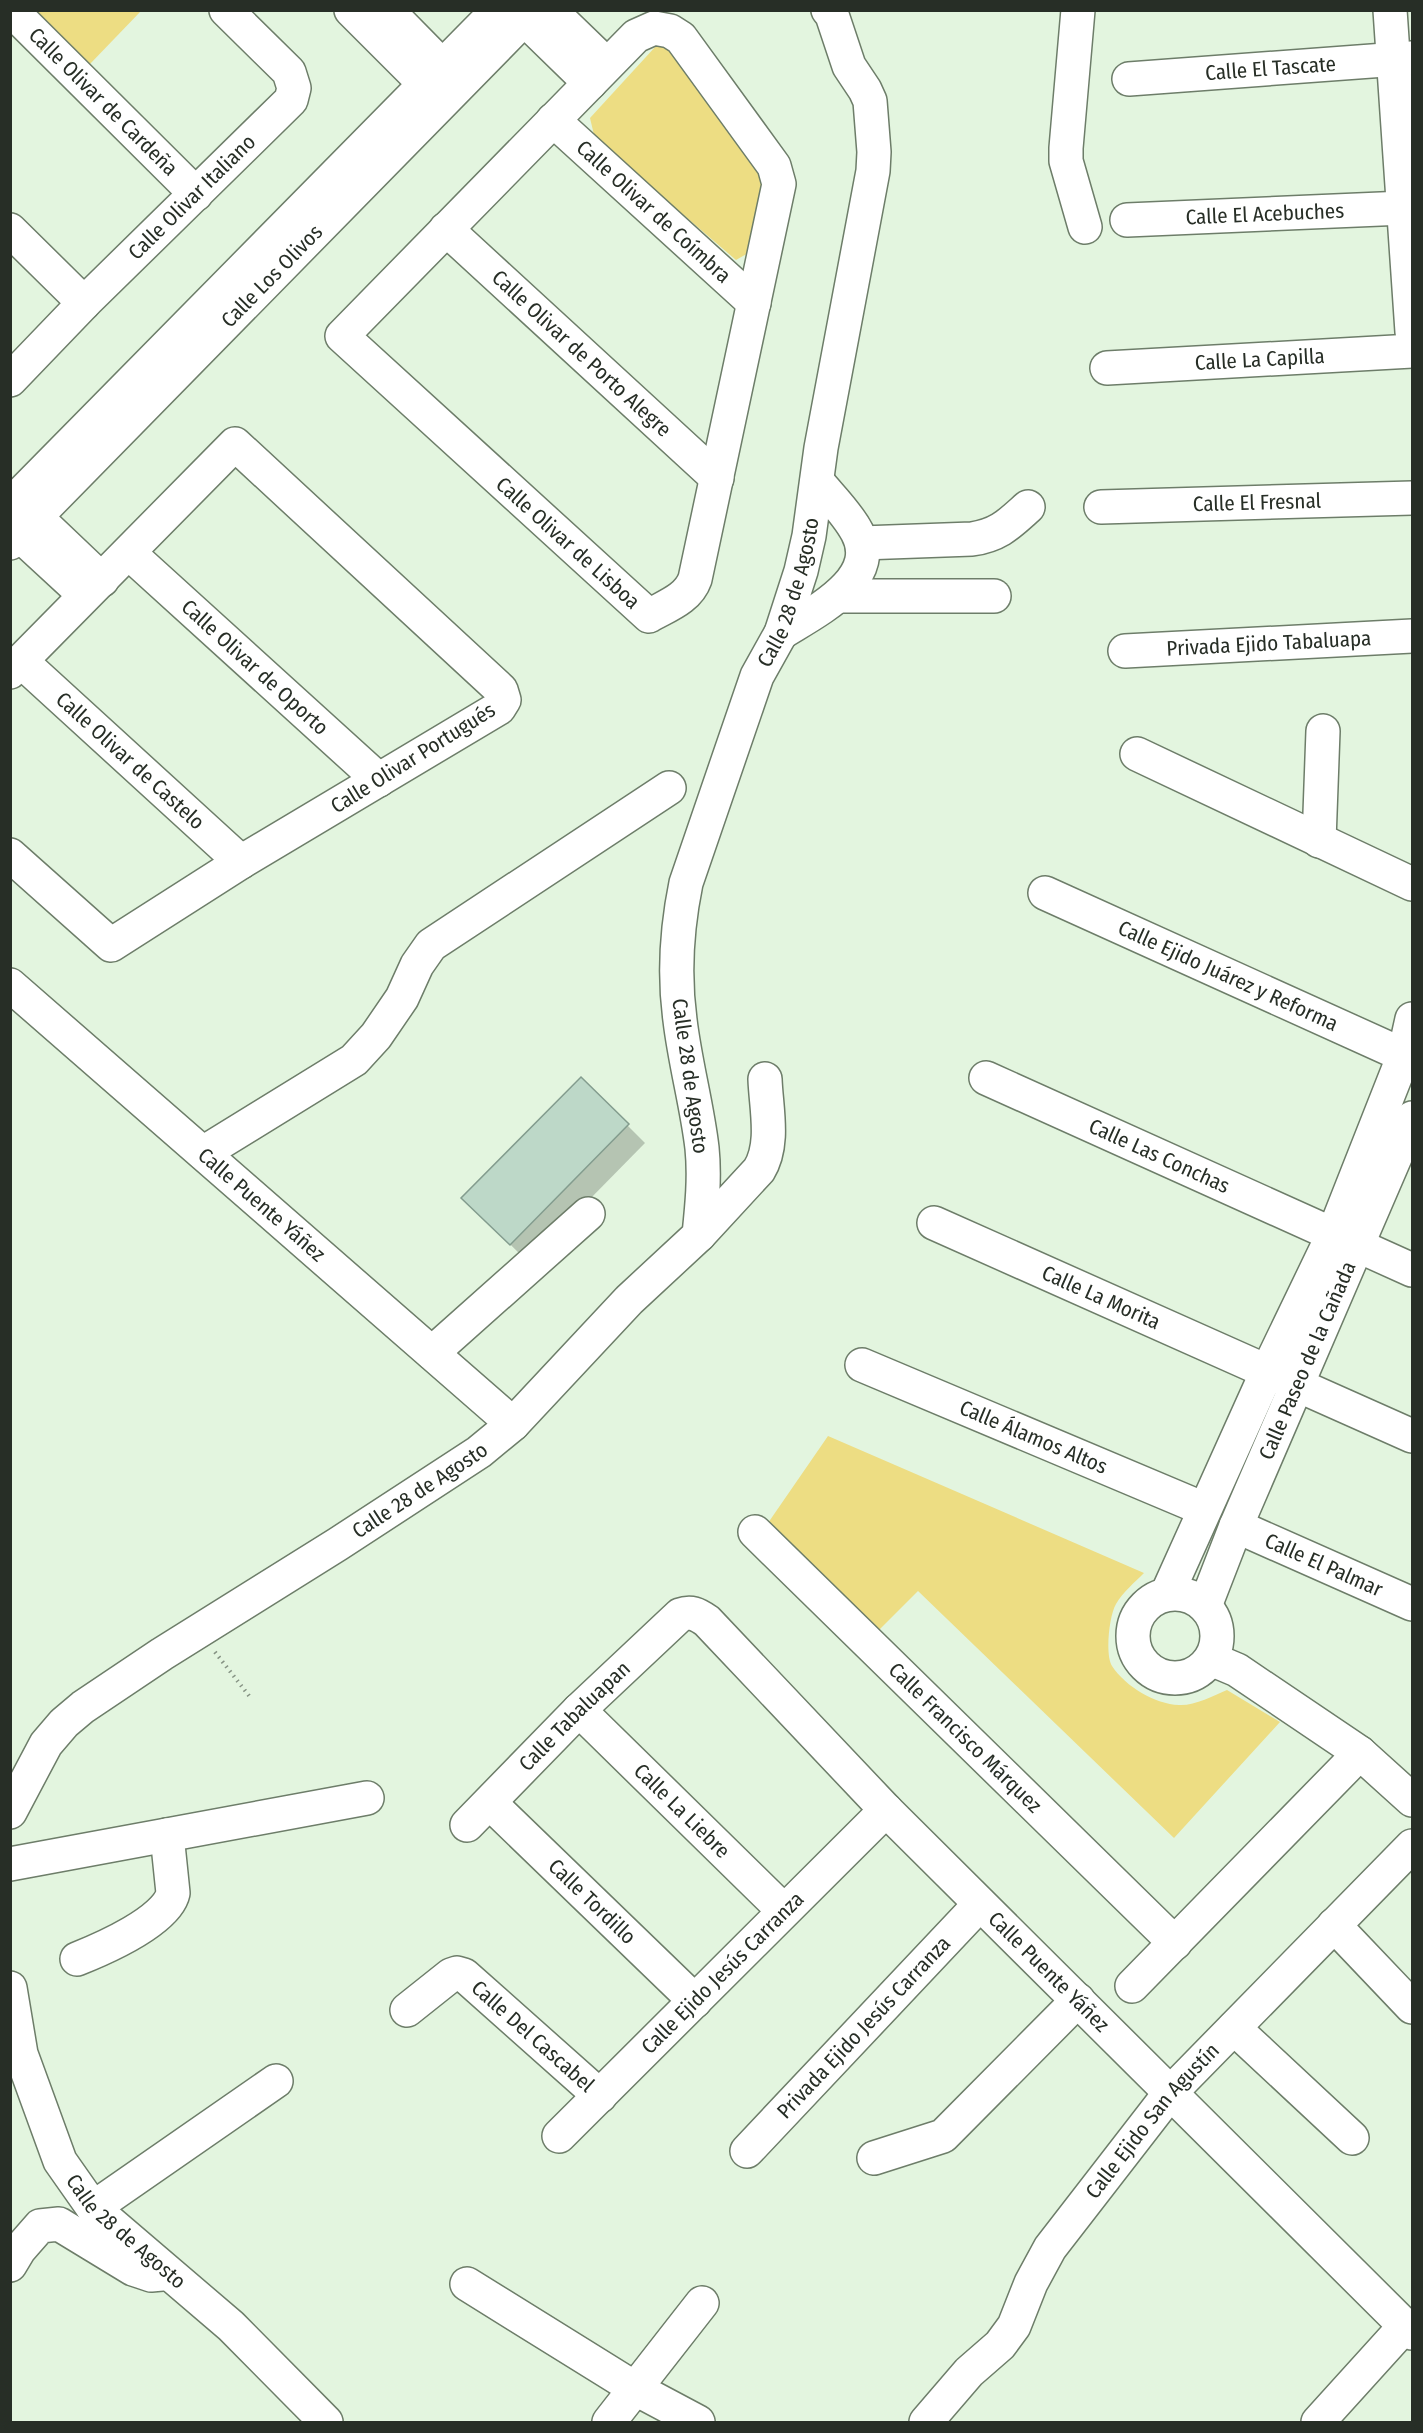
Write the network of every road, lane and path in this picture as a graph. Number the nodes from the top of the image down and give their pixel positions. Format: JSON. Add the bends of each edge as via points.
{"nodes":[{"id":1,"x":11,"y":10,"type":"edge"},
{"id":2,"x":226,"y":10,"type":"edge"},
{"id":3,"x":351,"y":10,"type":"edge"},
{"id":4,"x":387,"y":10,"type":"edge"},
{"id":5,"x":828,"y":10,"type":"edge"},
{"id":6,"x":1078,"y":10,"type":"edge"},
{"id":7,"x":1390,"y":10,"type":"edge"},
{"id":8,"x":524,"y":12,"type":"edge"},
{"id":9,"x":1403,"y":59,"type":"edge"},
{"id":10,"x":599,"y":74,"type":"junction"},
{"id":11,"x":1129,"y":79,"type":"dead end"},
{"id":12,"x":443,"y":84,"type":"junction"},
{"id":13,"x":553,"y":120,"type":"junction"},
{"id":14,"x":196,"y":194,"type":"junction"},
{"id":15,"x":1404,"y":208,"type":"junction"},
{"id":16,"x":1127,"y":220,"type":"dead end"},
{"id":17,"x":1085,"y":227,"type":"dead end"},
{"id":18,"x":446,"y":229,"type":"junction"},
{"id":19,"x":10,"y":230,"type":"edge"},
{"id":20,"x":84,"y":303,"type":"junction"},
{"id":21,"x":754,"y":303,"type":"junction"},
{"id":22,"x":1413,"y":332,"type":"edge"},
{"id":23,"x":1413,"y":351,"type":"edge"},
{"id":24,"x":1107,"y":368,"type":"dead end"},
{"id":25,"x":10,"y":380,"type":"edge"},
{"id":26,"x":717,"y":478,"type":"junction"},
{"id":27,"x":817,"y":481,"type":"junction"},
{"id":28,"x":1413,"y":498,"type":"edge"},
{"id":29,"x":1028,"y":507,"type":"dead end"},
{"id":30,"x":1101,"y":507,"type":"dead end"},
{"id":31,"x":17,"y":521,"type":"edge"},
{"id":32,"x":861,"y":543,"type":"junction"},
{"id":33,"x":129,"y":553,"type":"junction"},
{"id":34,"x":93,"y":587,"type":"junction"},
{"id":35,"x":838,"y":596,"type":"junction"},
{"id":36,"x":994,"y":596,"type":"dead end"},
{"id":37,"x":781,"y":633,"type":"junction"},
{"id":38,"x":1413,"y":636,"type":"edge"},
{"id":39,"x":1125,"y":651,"type":"dead end"},
{"id":40,"x":16,"y":666,"type":"edge"},
{"id":41,"x":1323,"y":731,"type":"dead end"},
{"id":42,"x":1137,"y":754,"type":"dead end"},
{"id":43,"x":379,"y":780,"type":"junction"},
{"id":44,"x":669,"y":788,"type":"dead end"},
{"id":45,"x":1319,"y":841,"type":"junction"},
{"id":46,"x":10,"y":855,"type":"edge"},
{"id":47,"x":241,"y":862,"type":"junction"},
{"id":48,"x":1413,"y":884,"type":"edge"},
{"id":49,"x":1045,"y":893,"type":"dead end"},
{"id":50,"x":10,"y":985,"type":"edge"},
{"id":51,"x":1413,"y":1020,"type":"edge"},
{"id":52,"x":1408,"y":1057,"type":"edge"},
{"id":53,"x":986,"y":1078,"type":"dead end"},
{"id":54,"x":765,"y":1079,"type":"dead end"},
{"id":55,"x":1413,"y":1118,"type":"edge"},
{"id":56,"x":203,"y":1153,"type":"junction"},
{"id":57,"x":1404,"y":1165,"type":"edge"},
{"id":58,"x":588,"y":1214,"type":"dead end"},
{"id":59,"x":934,"y":1223,"type":"dead end"},
{"id":60,"x":699,"y":1235,"type":"junction"},
{"id":61,"x":1346,"y":1240,"type":"junction"},
{"id":62,"x":1413,"y":1270,"type":"edge"},
{"id":63,"x":432,"y":1353,"type":"junction"},
{"id":64,"x":862,"y":1365,"type":"dead end"},
{"id":65,"x":1267,"y":1372,"type":"junction"},
{"id":66,"x":1299,"y":1385,"type":"junction"},
{"id":67,"x":513,"y":1424,"type":"junction"},
{"id":68,"x":1413,"y":1436,"type":"edge"},
{"id":69,"x":1204,"y":1509,"type":"junction"},
{"id":70,"x":1236,"y":1526,"type":"junction"},
{"id":71,"x":754,"y":1532,"type":"dead end"},
{"id":72,"x":1167,"y":1594,"type":"junction"},
{"id":73,"x":1413,"y":1604,"type":"edge"},
{"id":74,"x":1205,"y":1606,"type":"junction"},
{"id":75,"x":686,"y":1612,"type":"joint"},
{"id":76,"x":197,"y":1631,"type":"junction"},
{"id":77,"x":1211,"y":1659,"type":"junction"},
{"id":78,"x":250,"y":1696,"type":"dead end"},
{"id":79,"x":579,"y":1710,"type":"junction"},
{"id":80,"x":1360,"y":1753,"type":"junction"},
{"id":81,"x":367,"y":1798,"type":"dead end"},
{"id":82,"x":1413,"y":1800,"type":"edge"},
{"id":83,"x":886,"y":1810,"type":"junction"},
{"id":84,"x":10,"y":1812,"type":"edge"},
{"id":85,"x":478,"y":1814,"type":"joint"},
{"id":86,"x":167,"y":1835,"type":"junction"},
{"id":87,"x":1413,"y":1846,"type":"edge"},
{"id":88,"x":10,"y":1864,"type":"edge"},
{"id":89,"x":980,"y":1904,"type":"junction"},
{"id":90,"x":784,"y":1911,"type":"junction"},
{"id":91,"x":1334,"y":1925,"type":"junction"},
{"id":92,"x":1175,"y":1943,"type":"junction"},
{"id":93,"x":76,"y":1959,"type":"dead end"},
{"id":94,"x":1132,"y":1986,"type":"dead end"},
{"id":95,"x":10,"y":1988,"type":"edge"},
{"id":96,"x":1077,"y":2000,"type":"junction"},
{"id":97,"x":695,"y":2001,"type":"junction"},
{"id":98,"x":1413,"y":2007,"type":"edge"},
{"id":99,"x":407,"y":2010,"type":"dead end"},
{"id":100,"x":1234,"y":2028,"type":"junction"},
{"id":101,"x":276,"y":2081,"type":"dead end"},
{"id":102,"x":1170,"y":2093,"type":"junction"},
{"id":103,"x":600,"y":2096,"type":"junction"},
{"id":104,"x":559,"y":2136,"type":"dead end"},
{"id":105,"x":1352,"y":2138,"type":"dead end"},
{"id":106,"x":747,"y":2151,"type":"dead end"},
{"id":107,"x":874,"y":2158,"type":"dead end"},
{"id":108,"x":93,"y":2208,"type":"junction"},
{"id":109,"x":10,"y":2265,"type":"edge"},
{"id":110,"x":169,"y":2272,"type":"junction"},
{"id":111,"x":467,"y":2284,"type":"dead end"},
{"id":112,"x":702,"y":2304,"type":"dead end"},
{"id":113,"x":1409,"y":2330,"type":"edge"},
{"id":114,"x":636,"y":2389,"type":"junction"},
{"id":115,"x":326,"y":2422,"type":"edge"},
{"id":116,"x":609,"y":2422,"type":"edge"},
{"id":117,"x":698,"y":2422,"type":"edge"},
{"id":118,"x":926,"y":2422,"type":"edge"},
{"id":119,"x":1318,"y":2422,"type":"edge"}],
"edges":[{"from":1,"to":14,"type":"street","name":"Calle Olivar de Cardeña"},
{"from":2,"to":14,"type":"street","name":"Calle Olivar Italiano","via":[[289,72],[294,88],[287,105]]},
{"from":3,"to":12,"type":"street"},
{"from":4,"to":12,"type":"street"},
{"from":5,"to":27,"type":"street","name":"Calle 28 de Agosto","via":[[849,66],[870,101],[874,152]]},
{"from":6,"to":17,"type":"street","via":[[1065,148]]},
{"from":7,"to":9,"type":"street"},
{"from":8,"to":10,"type":"street"},
{"from":8,"to":12,"type":"street","name":"Calle Los Olivos"},
{"from":9,"to":11,"type":"street","name":"Calle El Tascate"},
{"from":9,"to":15,"type":"street"},
{"from":10,"to":13,"type":"street","name":"Calle Olivar de Lisboa"},
{"from":10,"to":21,"type":"street","name":"Calle Olivar de Lisboa","via":[[643,32],[654,28],[675,34],[774,166],[779,184]]},
{"from":12,"to":31,"type":"street","name":"Calle Los Olivos"},
{"from":13,"to":18,"type":"street","name":"Calle Olivar de Lisboa"},
{"from":13,"to":21,"type":"street","name":"Calle Olivar de Coímbra"},
{"from":14,"to":20,"type":"street","name":"Calle Olivar Italiano"},
{"from":15,"to":16,"type":"street","name":"Calle El Acebuches"},
{"from":15,"to":22,"type":"street"},
{"from":18,"to":26,"type":"street","name":"Calle Olivar de Porto Alegre"},
{"from":18,"to":26,"type":"street","name":"Calle Olivar de Lisboa","via":[[342,336],[649,616],[686,595],[692,587]]},
{"from":19,"to":20,"type":"street"},
{"from":20,"to":25,"type":"street","name":"Calle Olivar Italiano"},
{"from":21,"to":26,"type":"street","name":"Calle Olivar de Lisboa"},
{"from":23,"to":24,"type":"street","name":"Calle La Capilla"},
{"from":27,"to":32,"type":"street","via":[[846,515]]},
{"from":27,"to":37,"type":"street","name":"Calle 28 de Agosto","via":[[809,536]]},
{"from":28,"to":30,"type":"street","name":"Calle El Fresnal"},
{"from":29,"to":32,"type":"street","via":[[989,536]]},
{"from":31,"to":34,"type":"street"},
{"from":32,"to":35,"type":"street","via":[[857,575]]},
{"from":33,"to":34,"type":"street","name":"Calle Olivar Portugués"},
{"from":33,"to":43,"type":"street","name":"Calle Olivar de Oporto"},
{"from":33,"to":43,"type":"street","name":"Calle Olivar Portugués","via":[[235,444],[501,690],[504,700],[499,708]]},
{"from":34,"to":40,"type":"street","name":"Calle Olivar Portugués"},
{"from":35,"to":36,"type":"street"},
{"from":35,"to":37,"type":"street"},
{"from":37,"to":60,"type":"street","name":"Calle 28 de Agosto","via":[[757,676],[686,883],[681,912],[678,1003],[703,1157]]},
{"from":38,"to":39,"type":"street","name":"Privada Ejido Tabaluapa"},
{"from":40,"to":47,"type":"street","name":"Calle Olivar de Castelo"},
{"from":41,"to":45,"type":"street"},
{"from":42,"to":45,"type":"street"},
{"from":43,"to":47,"type":"street","name":"Calle Olivar Portugués"},
{"from":44,"to":56,"type":"street","via":[[431,945],[402,998],[354,1060]]},
{"from":45,"to":48,"type":"street"},
{"from":46,"to":47,"type":"street","name":"Calle Olivar Portugués","via":[[111,945]]},
{"from":49,"to":52,"type":"street","name":"Calle Ejido Juárez y Reforma"},
{"from":50,"to":56,"type":"street","name":"Calle Puente Yáñez"},
{"from":51,"to":52,"type":"street","name":"Calle Paseo de la Cañada"},
{"from":52,"to":61,"type":"street","name":"Calle Paseo de la Cañada"},
{"from":53,"to":61,"type":"street","name":"Calle Las Conchas"},
{"from":54,"to":60,"type":"street","via":[[766,1159]]},
{"from":55,"to":57,"type":"street","name":"Calle Paseo de la Cañada"},
{"from":56,"to":63,"type":"street","name":"Calle Puente Yáñez"},
{"from":57,"to":61,"type":"street","name":"Calle Paseo de la Cañada"},
{"from":58,"to":63,"type":"street"},
{"from":59,"to":65,"type":"street","name":"Calle La Morita"},
{"from":60,"to":67,"type":"street","name":"Calle 28 de Agosto","via":[[629,1300]]},
{"from":61,"to":62,"type":"street","name":"Calle Las Conchas"},
{"from":61,"to":65,"type":"street","name":"Calle Paseo de la Cañada"},
{"from":61,"to":66,"type":"street","name":"Calle Paseo de la Cañada"},
{"from":63,"to":67,"type":"street","name":"Calle Puente Yáñez"},
{"from":64,"to":69,"type":"street","name":"Calle Álamos Altos"},
{"from":65,"to":66,"type":"street","name":"Calle La Morita"},
{"from":65,"to":69,"type":"street","name":"Calle Paseo de la Cañada"},
{"from":66,"to":68,"type":"street","name":"Calle La Morita"},
{"from":66,"to":70,"type":"street","name":"Calle Paseo de la Cañada"},
{"from":67,"to":76,"type":"street","name":"Calle 28 de Agosto","via":[[459,1465]]},
{"from":69,"to":72,"type":"street","name":"Calle Paseo de la Cañada"},
{"from":70,"to":73,"type":"street","name":"Calle El Palmar"},
{"from":70,"to":74,"type":"street","name":"Calle Paseo de la Cañada"},
{"from":71,"to":92,"type":"street","name":"Calle Francisco Márquez"},
{"from":72,"to":74,"type":"street","via":[[1194,1598]]},
{"from":72,"to":77,"type":"street","via":[[1149,1603],[1136,1619],[1133,1632],[1139,1658],[1161,1676],[1175,1678],[1189,1676]]},
{"from":74,"to":77,"type":"street","via":[[1214,1618],[1217,1632],[1217,1646]]},
{"from":75,"to":79,"type":"street","name":"Calle Tabaluapan"},
{"from":75,"to":83,"type":"street","name":"Calle Puente Yáñez","via":[[707,1621]]},
{"from":76,"to":78,"type":"path"},
{"from":76,"to":84,"type":"street","name":"Calle 28 de Agosto","via":[[63,1723],[46,1744]]},
{"from":77,"to":80,"type":"street","via":[[1237,1670]]},
{"from":79,"to":85,"type":"street","name":"Calle Tabaluapan"},
{"from":79,"to":90,"type":"street","name":"Calle La Liebre"},
{"from":80,"to":82,"type":"street"},
{"from":80,"to":92,"type":"street"},
{"from":81,"to":86,"type":"street"},
{"from":83,"to":89,"type":"street","name":"Calle Puente Yáñez"},
{"from":83,"to":90,"type":"street","name":"Calle Ejido Jesús Carranza"},
{"from":85,"to":97,"type":"street","name":"Calle Tordillo"},
{"from":86,"to":88,"type":"street"},
{"from":86,"to":93,"type":"street","via":[[174,1893],[171,1902],[155,1918],[100,1950]]},
{"from":87,"to":91,"type":"street","name":"Calle Ejido San Agustín"},
{"from":89,"to":96,"type":"street","name":"Calle Puente Yáñez"},
{"from":89,"to":106,"type":"street","name":"Privada Ejido Jesús Carranza"},
{"from":90,"to":97,"type":"street","name":"Calle Ejido Jesús Carranza"},
{"from":91,"to":98,"type":"street"},
{"from":91,"to":100,"type":"street","name":"Calle Ejido San Agustín"},
{"from":92,"to":94,"type":"street"},
{"from":95,"to":108,"type":"street","name":"Calle 28 de Agosto","via":[[21,2054],[60,2161]]},
{"from":96,"to":102,"type":"street","name":"Calle Puente Yáñez"},
{"from":96,"to":107,"type":"street","via":[[942,2136]]},
{"from":97,"to":103,"type":"street","name":"Calle Ejido Jesús Carranza"},
{"from":99,"to":103,"type":"street","name":"Calle Del Cascabel","via":[[451,1975],[464,1975]]},
{"from":100,"to":102,"type":"street","name":"Calle Ejido San Agustín"},
{"from":100,"to":105,"type":"street"},
{"from":101,"to":108,"type":"street"},
{"from":102,"to":113,"type":"street","name":"Calle Puente Yáñez"},
{"from":102,"to":118,"type":"street","name":"Calle Ejido San Agustín","via":[[1050,2248],[1014,2326],[1000,2345],[969,2372]]},
{"from":103,"to":104,"type":"street","name":"Calle Ejido Jesús Carranza"},
{"from":108,"to":110,"type":"street","name":"Calle 28 de Agosto"},
{"from":109,"to":110,"type":"street","via":[[40,2226],[59,2224],[133,2269],[152,2276]]},
{"from":110,"to":115,"type":"street","name":"Calle 28 de Agosto","via":[[231,2326]]},
{"from":111,"to":114,"type":"street"},
{"from":112,"to":114,"type":"street"},
{"from":113,"to":119,"type":"street"},
{"from":114,"to":116,"type":"street"},
{"from":114,"to":117,"type":"street"}]}
